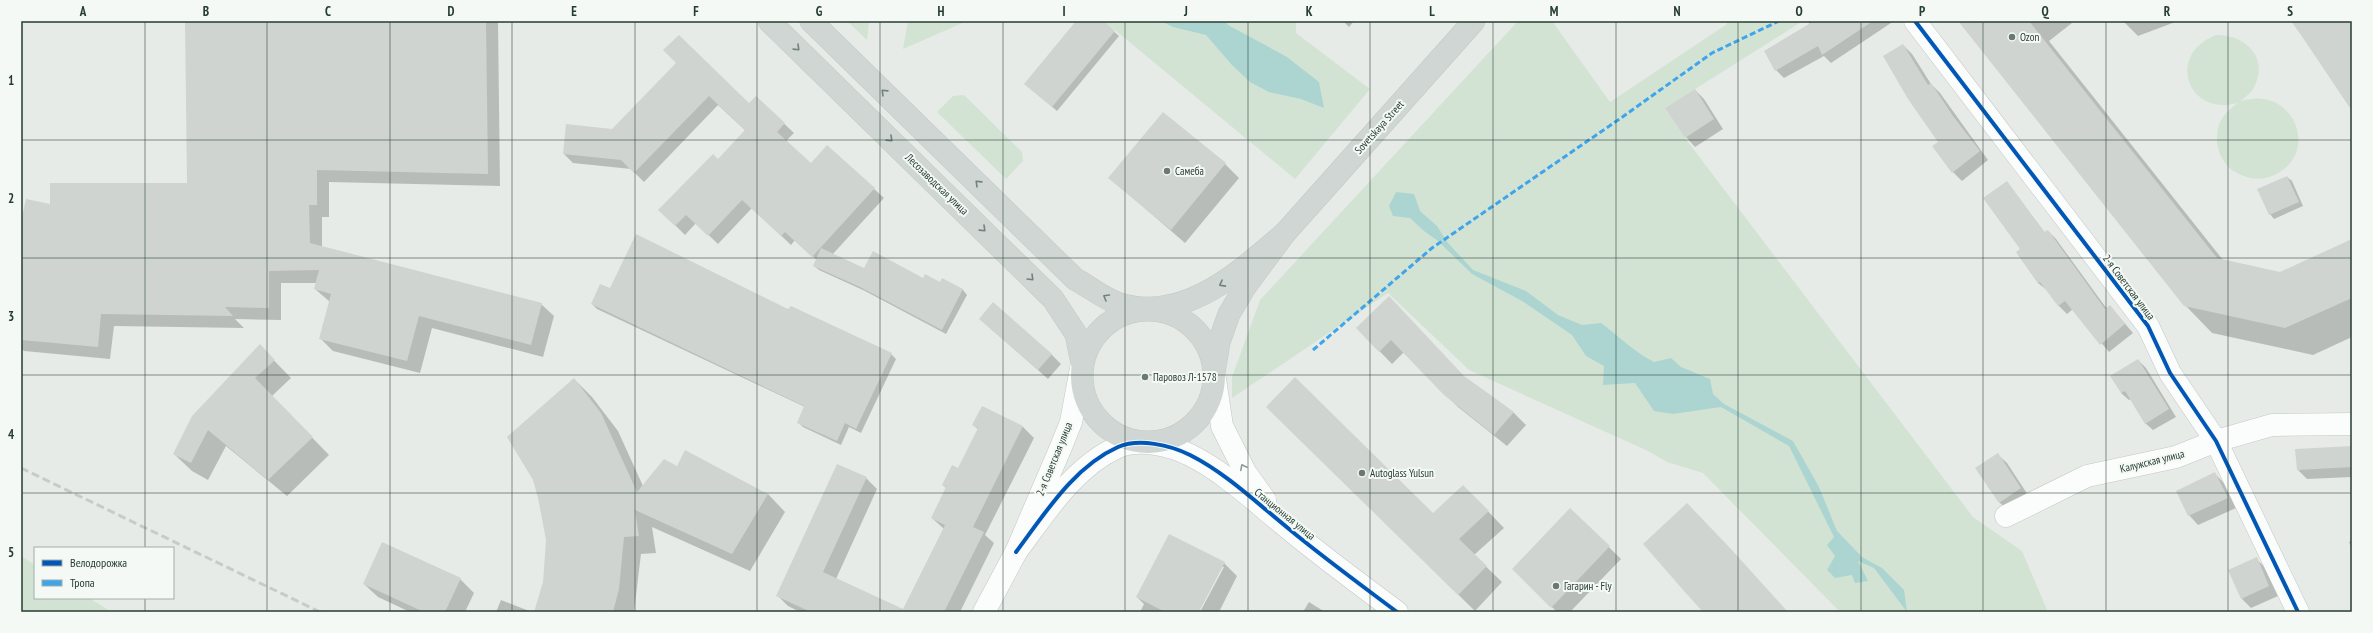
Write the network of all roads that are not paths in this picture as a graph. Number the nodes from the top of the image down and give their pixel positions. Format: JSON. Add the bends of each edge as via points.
{"nodes":[{"id":1,"x":769,"y":21,"type":"edge"},
{"id":2,"x":811,"y":21,"type":"edge"},
{"id":3,"x":1474,"y":21,"type":"edge"},
{"id":4,"x":1915,"y":21,"type":"edge"},
{"id":5,"x":1285,"y":233,"type":"junction"},
{"id":6,"x":1143,"y":309,"type":"junction"},
{"id":7,"x":1082,"y":362,"type":"junction"},
{"id":8,"x":1214,"y":372,"type":"junction"},
{"id":9,"x":2352,"y":424,"type":"edge"},
{"id":10,"x":2216,"y":441,"type":"junction"},
{"id":11,"x":1154,"y":442,"type":"junction"},
{"id":12,"x":2006,"y":516,"type":"dead end"},
{"id":13,"x":1280,"y":522,"type":"junction"},
{"id":14,"x":1016,"y":552,"type":"junction"},
{"id":15,"x":984,"y":612,"type":"edge"},
{"id":16,"x":1397,"y":612,"type":"edge"},
{"id":17,"x":2298,"y":612,"type":"edge"}],
"edges":[{"from":1,"to":7,"type":"main road","name":"Лесозаводская улица","one_way":true,"via":[[1053,299],[1076,334]]},
{"from":6,"to":2,"type":"main road","one_way":true,"via":[[1116,302],[1075,279]]},
{"from":3,"to":5,"type":"main road","name":"Sovetskaya Street"},
{"from":4,"to":10,"type":"street","name":"2-я Советская улица","via":[[2148,326],[2170,373]]},
{"from":5,"to":6,"type":"main road","name":"Sovetskaya Street","one_way":true,"via":[[1231,279],[1176,306]]},
{"from":5,"to":8,"type":"main road","name":"Sovetskaya Street","via":[[1245,287],[1229,314],[1219,342]]},
{"from":6,"to":7,"type":"main road","via":[[1122,314],[1103,326],[1090,342]]},
{"from":6,"to":8,"type":"main road","via":[[1170,312],[1193,326],[1209,350]]},
{"from":7,"to":11,"type":"main road","via":[[1082,389],[1097,420],[1119,436],[1139,442]]},
{"from":7,"to":14,"type":"street","name":"2-я Советская улица","via":[[1071,422]]},
{"from":8,"to":11,"type":"main road","via":[[1212,392],[1206,408],[1196,422],[1178,435]]},
{"from":13,"to":8,"type":"street","name":"Станционная улица","one_way":true,"via":[[1245,472],[1222,426]]},
{"from":9,"to":10,"type":"street","name":"Калужская улица","via":[[2272,425]]},
{"from":10,"to":12,"type":"street","name":"Калужская улица","via":[[2176,456],[2087,476]]},
{"from":10,"to":17,"type":"street","name":"2-я Советская улица"},
{"from":11,"to":13,"type":"street","name":"Станционная улица","via":[[1190,455],[1232,483]]},
{"from":11,"to":14,"type":"street","name":"2-я Советская улица","via":[[1119,447],[1097,459],[1074,479]]},
{"from":13,"to":16,"type":"street","name":"Станционная улица"},
{"from":14,"to":15,"type":"street","name":"2-я Советская улица"}]}
